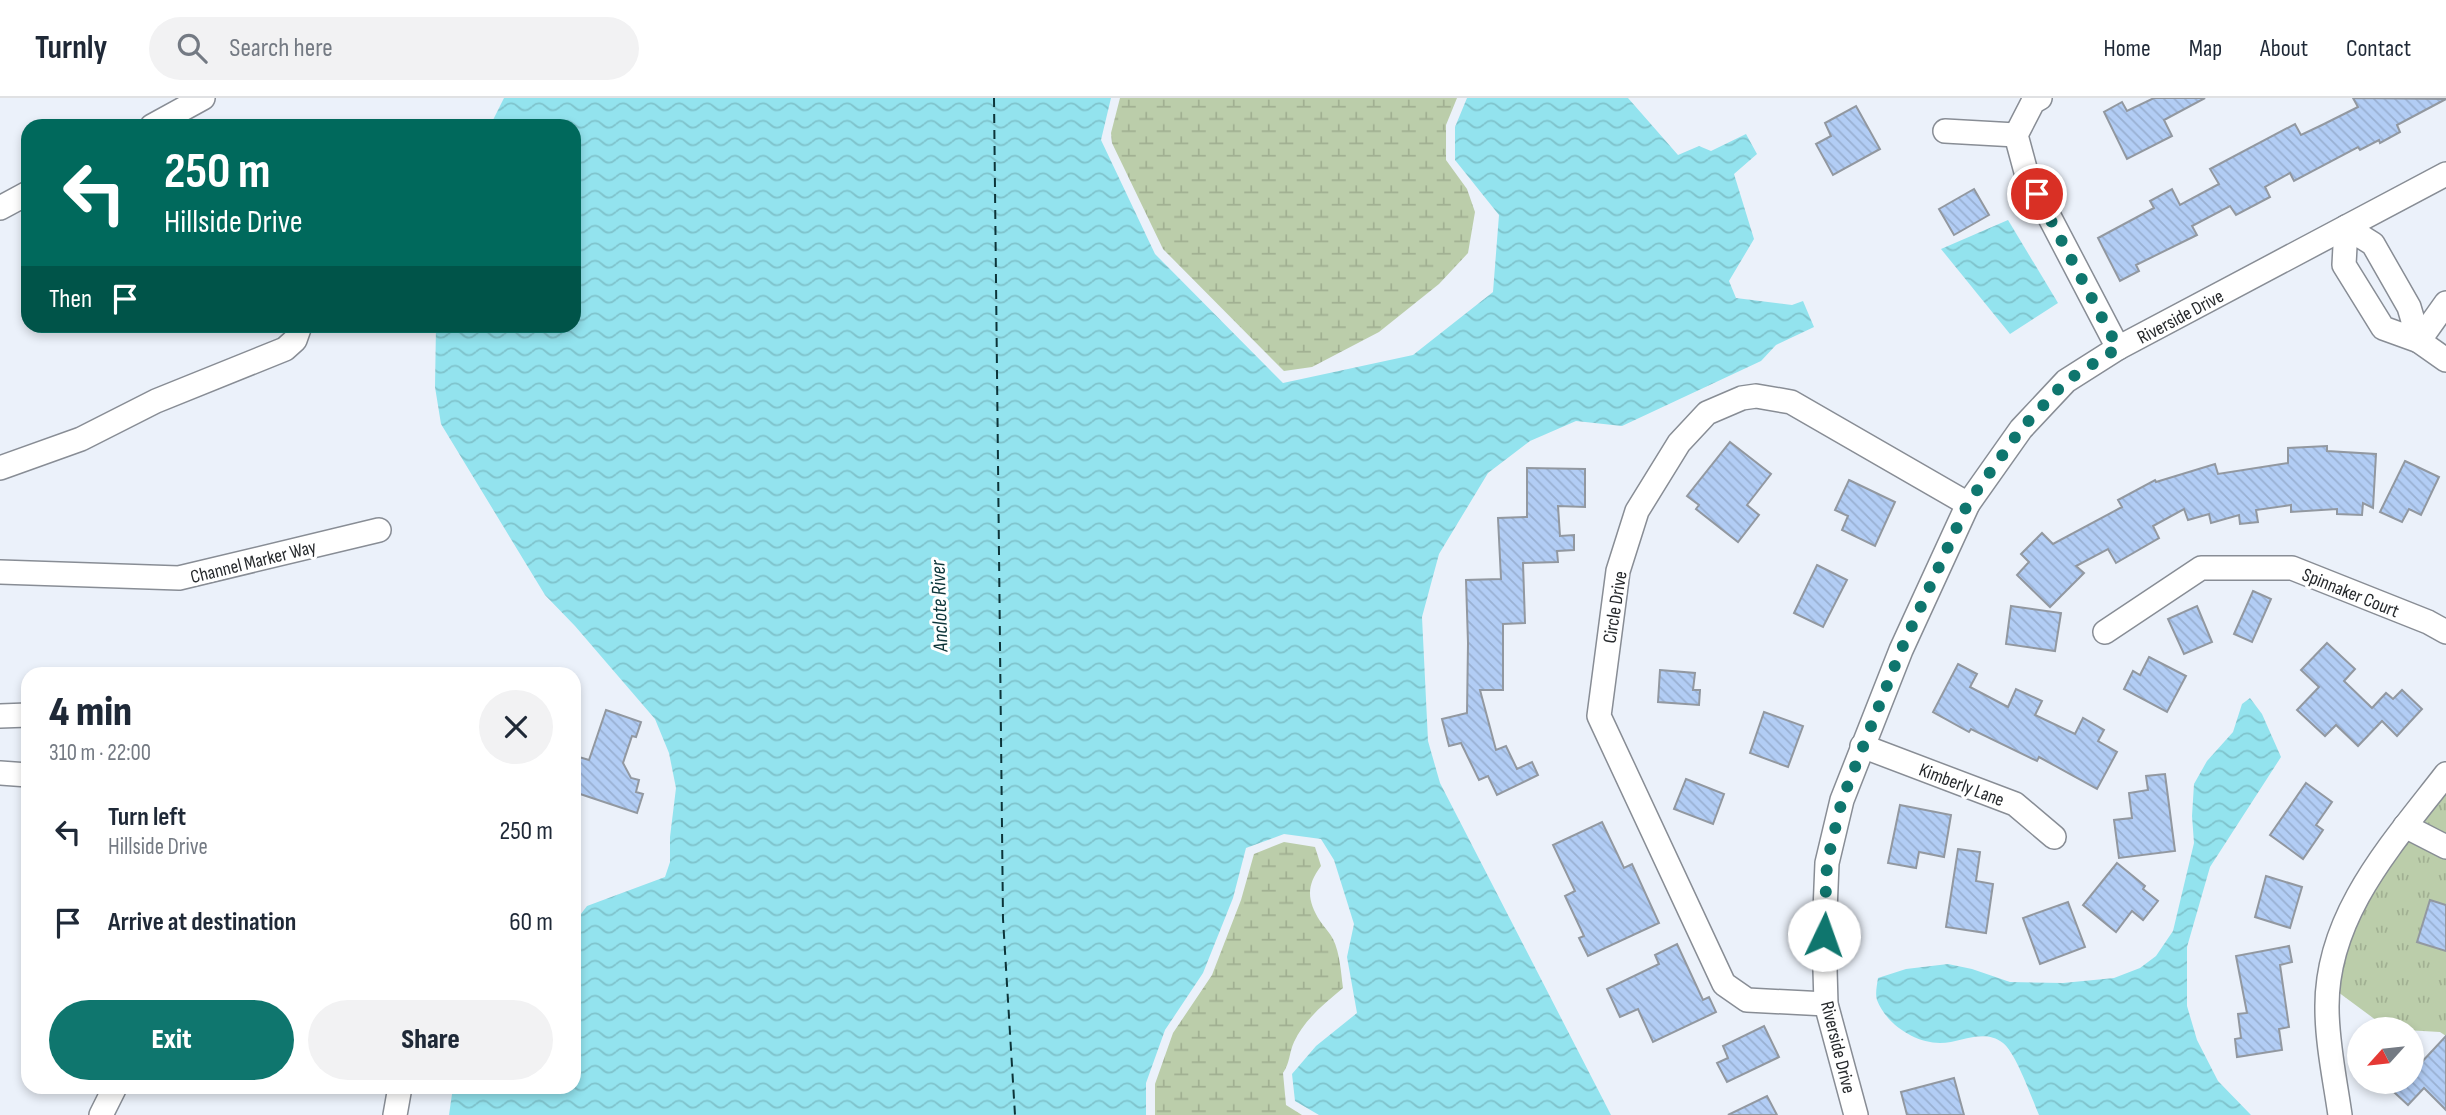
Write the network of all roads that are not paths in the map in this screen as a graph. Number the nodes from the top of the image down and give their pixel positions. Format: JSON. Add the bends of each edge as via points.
{"nodes":[{"id":1,"x":203,"y":98,"type":"edge"},
{"id":2,"x":2040,"y":98,"type":"edge"},
{"id":3,"x":165,"y":119,"type":"edge"},
{"id":4,"x":1945,"y":131,"type":"dead end"},
{"id":5,"x":2016,"y":135,"type":"junction"},
{"id":6,"x":2446,"y":174,"type":"edge"},
{"id":7,"x":21,"y":197,"type":"edge"},
{"id":8,"x":0,"y":208,"type":"edge"},
{"id":9,"x":2346,"y":227,"type":"junction"},
{"id":10,"x":2446,"y":303,"type":"edge"},
{"id":11,"x":297,"y":333,"type":"edge"},
{"id":12,"x":2419,"y":341,"type":"junction"},
{"id":13,"x":2118,"y":348,"type":"junction"},
{"id":14,"x":2446,"y":360,"type":"edge"},
{"id":15,"x":0,"y":468,"type":"edge"},
{"id":16,"x":1968,"y":503,"type":"junction"},
{"id":17,"x":379,"y":530,"type":"dead end"},
{"id":18,"x":0,"y":572,"type":"edge"},
{"id":19,"x":2105,"y":632,"type":"dead end"},
{"id":20,"x":2446,"y":632,"type":"edge"},
{"id":21,"x":21,"y":715,"type":"edge"},
{"id":22,"x":0,"y":716,"type":"edge"},
{"id":23,"x":1862,"y":746,"type":"junction"},
{"id":24,"x":0,"y":773,"type":"edge"},
{"id":25,"x":21,"y":774,"type":"edge"},
{"id":26,"x":2446,"y":774,"type":"edge"},
{"id":27,"x":2405,"y":826,"type":"junction"},
{"id":28,"x":2054,"y":837,"type":"dead end"},
{"id":29,"x":2446,"y":847,"type":"edge"},
{"id":30,"x":1826,"y":1004,"type":"junction"},
{"id":31,"x":112,"y":1094,"type":"edge"},
{"id":32,"x":399,"y":1094,"type":"edge"},
{"id":33,"x":101,"y":1115,"type":"edge"},
{"id":34,"x":395,"y":1115,"type":"edge"},
{"id":35,"x":1856,"y":1115,"type":"edge"},
{"id":36,"x":2340,"y":1115,"type":"edge"}],
"edges":[{"from":1,"to":3,"type":"street"},
{"from":2,"to":5,"type":"street","via":[[2033,102]]},
{"from":4,"to":5,"type":"street"},
{"from":5,"to":13,"type":"street","via":[[2026,172]]},
{"from":6,"to":9,"type":"street","name":"Riverside Drive"},
{"from":7,"to":8,"type":"street"},
{"from":9,"to":12,"type":"street","via":[[2374,244],[2409,307]]},
{"from":9,"to":12,"type":"street","via":[[2344,265],[2384,328]]},
{"from":9,"to":13,"type":"street","name":"Riverside Drive"},
{"from":10,"to":12,"type":"street"},
{"from":11,"to":15,"type":"street","via":[[285,349],[156,401],[81,439]]},
{"from":12,"to":14,"type":"street"},
{"from":13,"to":16,"type":"street","name":"Riverside Drive","via":[[2066,381],[2021,429]]},
{"from":16,"to":23,"type":"street","name":"Riverside Drive"},
{"from":16,"to":30,"type":"street","name":"Circle Drive","via":[[1791,402],[1742,398],[1707,413],[1679,443],[1637,511],[1618,570],[1599,716],[1724,984],[1747,1000]]},
{"from":17,"to":18,"type":"street","name":"Channel Marker Way","via":[[179,579]]},
{"from":19,"to":20,"type":"street","name":"Spinnaker Court","via":[[2201,568],[2292,568]]},
{"from":21,"to":22,"type":"street"},
{"from":23,"to":28,"type":"street","name":"Kimberly Lane","via":[[2015,804]]},
{"from":23,"to":30,"type":"street","name":"Riverside Drive","via":[[1842,800],[1827,863]]},
{"from":24,"to":25,"type":"street"},
{"from":26,"to":27,"type":"street"},
{"from":27,"to":29,"type":"street"},
{"from":27,"to":36,"type":"street","via":[[2354,898],[2335,943],[2326,1009]]},
{"from":30,"to":35,"type":"street","name":"Riverside Drive"},
{"from":31,"to":33,"type":"street"},
{"from":32,"to":34,"type":"street"}]}
